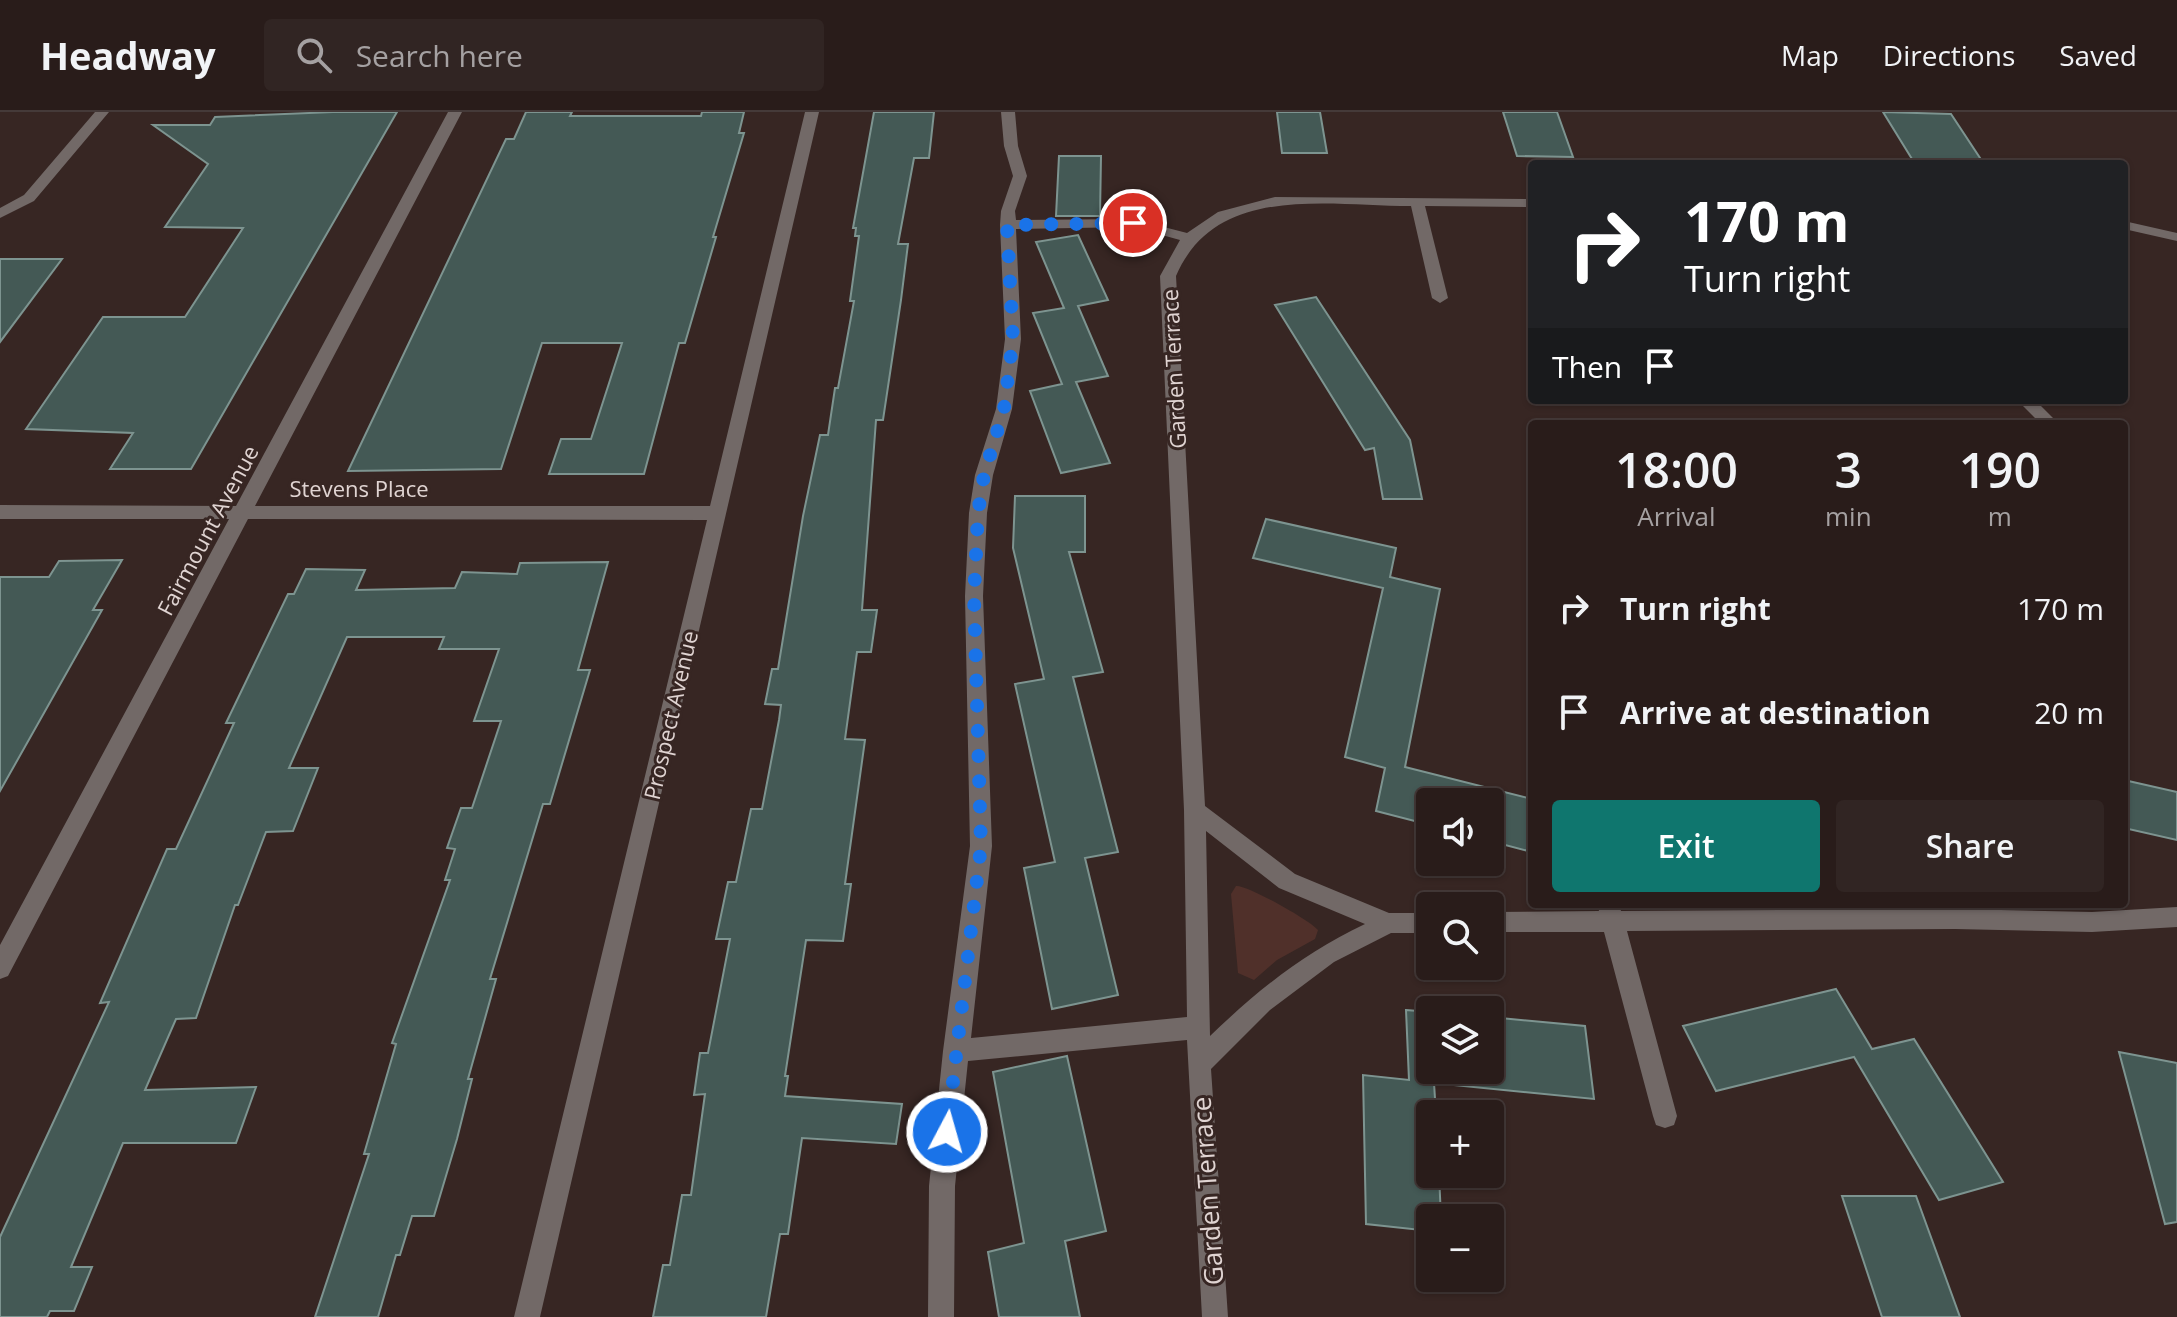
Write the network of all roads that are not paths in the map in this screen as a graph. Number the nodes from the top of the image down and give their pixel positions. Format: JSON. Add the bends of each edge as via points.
{"nodes":[{"id":1,"x":102,"y":112,"type":"edge"},
{"id":2,"x":455,"y":112,"type":"edge"},
{"id":3,"x":812,"y":112,"type":"edge"},
{"id":4,"x":1008,"y":112,"type":"edge"},
{"id":5,"x":1417,"y":201,"type":"junction"},
{"id":6,"x":1528,"y":203,"type":"edge"},
{"id":7,"x":0,"y":214,"type":"edge"},
{"id":8,"x":1007,"y":225,"type":"junction"},
{"id":9,"x":2128,"y":226,"type":"edge"},
{"id":10,"x":2177,"y":237,"type":"edge"},
{"id":11,"x":1189,"y":238,"type":"junction"},
{"id":12,"x":1440,"y":298,"type":"dead end"},
{"id":13,"x":2029,"y":404,"type":"edge"},
{"id":14,"x":2047,"y":420,"type":"edge"},
{"id":15,"x":0,"y":512,"type":"edge"},
{"id":16,"x":245,"y":512,"type":"junction"},
{"id":17,"x":717,"y":513,"type":"junction"},
{"id":18,"x":1195,"y":810,"type":"junction"},
{"id":19,"x":1610,"y":912,"type":"edge"},
{"id":20,"x":2177,"y":917,"type":"edge"},
{"id":21,"x":1504,"y":921,"type":"edge"},
{"id":22,"x":1389,"y":923,"type":"junction"},
{"id":23,"x":1416,"y":923,"type":"edge"},
{"id":24,"x":0,"y":968,"type":"edge"},
{"id":25,"x":1198,"y":1027,"type":"junction"},
{"id":26,"x":955,"y":1051,"type":"junction"},
{"id":27,"x":1199,"y":1064,"type":"junction"},
{"id":28,"x":1665,"y":1116,"type":"dead end"},
{"id":29,"x":527,"y":1317,"type":"edge"},
{"id":30,"x":941,"y":1317,"type":"edge"},
{"id":31,"x":1215,"y":1317,"type":"edge"}],
"edges":[{"from":1,"to":7,"type":"street","via":[[29,198]]},
{"from":2,"to":16,"type":"street","name":"Fairmount Avenue"},
{"from":3,"to":17,"type":"street","name":"Prospect Avenue"},
{"from":4,"to":8,"type":"street","via":[[1020,176]]},
{"from":5,"to":6,"type":"street","name":"Garden Terrace"},
{"from":5,"to":11,"type":"street","name":"Garden Terrace","via":[[1275,201],[1217,217]]},
{"from":5,"to":12,"type":"street"},
{"from":8,"to":11,"type":"street","via":[[1133,223]]},
{"from":8,"to":26,"type":"street","via":[[1013,339],[1004,409],[978,513],[974,596],[981,846]]},
{"from":9,"to":10,"type":"street"},
{"from":11,"to":18,"type":"street","name":"Garden Terrace","via":[[1176,253],[1168,276]]},
{"from":13,"to":14,"type":"street"},
{"from":15,"to":16,"type":"street","name":"Stevens Place"},
{"from":16,"to":17,"type":"street","name":"Stevens Place"},
{"from":16,"to":24,"type":"street","name":"Fairmount Avenue"},
{"from":17,"to":29,"type":"street","name":"Prospect Avenue"},
{"from":18,"to":22,"type":"street","name":"Garden Terrace","via":[[1287,881]]},
{"from":18,"to":25,"type":"street","name":"Garden Terrace"},
{"from":19,"to":20,"type":"street","via":[[2092,922]]},
{"from":19,"to":21,"type":"street"},
{"from":19,"to":28,"type":"street"},
{"from":22,"to":23,"type":"street","name":"Garden Terrace"},
{"from":22,"to":27,"type":"street","name":"Garden Terrace","via":[[1326,954],[1262,1002]]},
{"from":25,"to":26,"type":"street"},
{"from":25,"to":27,"type":"street","name":"Garden Terrace"},
{"from":26,"to":30,"type":"street","via":[[942,1186]]},
{"from":27,"to":31,"type":"street","name":"Garden Terrace"}]}
